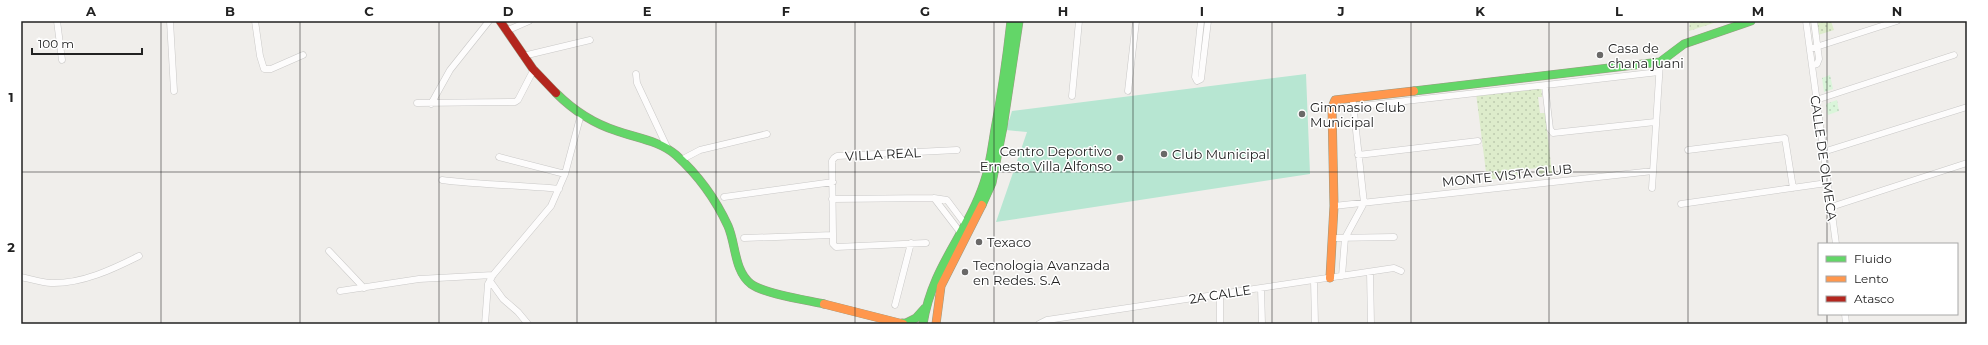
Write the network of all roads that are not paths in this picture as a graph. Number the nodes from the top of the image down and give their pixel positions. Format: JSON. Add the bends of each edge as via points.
{"nodes":[{"id":1,"x":57,"y":21,"type":"edge"},
{"id":2,"x":170,"y":21,"type":"edge"},
{"id":3,"x":255,"y":21,"type":"edge"},
{"id":4,"x":489,"y":21,"type":"edge"},
{"id":5,"x":500,"y":21,"type":"edge"},
{"id":6,"x":529,"y":21,"type":"edge"},
{"id":7,"x":1011,"y":21,"type":"edge"},
{"id":8,"x":1019,"y":21,"type":"edge"},
{"id":9,"x":1079,"y":21,"type":"edge"},
{"id":10,"x":1136,"y":21,"type":"edge"},
{"id":11,"x":1201,"y":21,"type":"edge"},
{"id":12,"x":1208,"y":21,"type":"edge"},
{"id":13,"x":1751,"y":21,"type":"edge"},
{"id":14,"x":1806,"y":21,"type":"edge"},
{"id":15,"x":1814,"y":21,"type":"edge"},
{"id":16,"x":1897,"y":21,"type":"edge"},
{"id":17,"x":506,"y":31,"type":"junction"},
{"id":18,"x":1203,"y":36,"type":"junction"},
{"id":19,"x":590,"y":40,"type":"dead end"},
{"id":20,"x":1818,"y":47,"type":"junction"},
{"id":21,"x":1810,"y":49,"type":"junction"},
{"id":22,"x":303,"y":55,"type":"dead end"},
{"id":23,"x":1954,"y":55,"type":"dead end"},
{"id":24,"x":523,"y":56,"type":"junction"},
{"id":25,"x":62,"y":60,"type":"dead end"},
{"id":26,"x":1660,"y":62,"type":"junction"},
{"id":27,"x":1812,"y":68,"type":"junction"},
{"id":28,"x":534,"y":69,"type":"junction"},
{"id":29,"x":1659,"y":72,"type":"junction"},
{"id":30,"x":636,"y":74,"type":"dead end"},
{"id":31,"x":1476,"y":83,"type":"junction"},
{"id":32,"x":1545,"y":86,"type":"junction"},
{"id":33,"x":174,"y":91,"type":"dead end"},
{"id":34,"x":1128,"y":91,"type":"dead end"},
{"id":35,"x":1477,"y":93,"type":"junction"},
{"id":36,"x":1072,"y":96,"type":"dead end"},
{"id":37,"x":1352,"y":97,"type":"junction"},
{"id":38,"x":1816,"y":100,"type":"junction"},
{"id":39,"x":417,"y":103,"type":"dead end"},
{"id":40,"x":431,"y":104,"type":"junction"},
{"id":41,"x":1354,"y":107,"type":"junction"},
{"id":42,"x":1967,"y":107,"type":"edge"},
{"id":43,"x":581,"y":114,"type":"junction"},
{"id":44,"x":1655,"y":122,"type":"junction"},
{"id":45,"x":767,"y":134,"type":"dead end"},
{"id":46,"x":1478,"y":141,"type":"dead end"},
{"id":47,"x":668,"y":147,"type":"junction"},
{"id":48,"x":957,"y":150,"type":"dead end"},
{"id":49,"x":1688,"y":150,"type":"dead end"},
{"id":50,"x":1823,"y":152,"type":"junction"},
{"id":51,"x":1358,"y":155,"type":"junction"},
{"id":52,"x":499,"y":157,"type":"dead end"},
{"id":53,"x":681,"y":160,"type":"junction"},
{"id":54,"x":1967,"y":163,"type":"edge"},
{"id":55,"x":1653,"y":171,"type":"junction"},
{"id":56,"x":565,"y":174,"type":"junction"},
{"id":57,"x":442,"y":180,"type":"dead end"},
{"id":58,"x":832,"y":182,"type":"junction"},
{"id":59,"x":1827,"y":183,"type":"junction"},
{"id":60,"x":1652,"y":188,"type":"dead end"},
{"id":61,"x":1793,"y":188,"type":"junction"},
{"id":62,"x":559,"y":190,"type":"junction"},
{"id":63,"x":724,"y":197,"type":"dead end"},
{"id":64,"x":934,"y":198,"type":"junction"},
{"id":65,"x":832,"y":199,"type":"junction"},
{"id":66,"x":1364,"y":203,"type":"junction"},
{"id":67,"x":1681,"y":204,"type":"dead end"},
{"id":68,"x":1334,"y":206,"type":"junction"},
{"id":69,"x":1831,"y":207,"type":"junction"},
{"id":70,"x":965,"y":224,"type":"junction"},
{"id":71,"x":960,"y":232,"type":"junction"},
{"id":72,"x":833,"y":235,"type":"junction"},
{"id":73,"x":1394,"y":237,"type":"dead end"},
{"id":74,"x":744,"y":238,"type":"dead end"},
{"id":75,"x":1332,"y":238,"type":"junction"},
{"id":76,"x":1345,"y":238,"type":"junction"},
{"id":77,"x":911,"y":243,"type":"junction"},
{"id":78,"x":926,"y":243,"type":"dead end"},
{"id":79,"x":1836,"y":243,"type":"edge"},
{"id":80,"x":329,"y":251,"type":"dead end"},
{"id":81,"x":140,"y":256,"type":"dead end"},
{"id":82,"x":1401,"y":271,"type":"dead end"},
{"id":83,"x":1370,"y":272,"type":"junction"},
{"id":84,"x":1342,"y":276,"type":"junction"},
{"id":85,"x":21,"y":277,"type":"edge"},
{"id":86,"x":492,"y":278,"type":"junction"},
{"id":87,"x":1330,"y":278,"type":"junction"},
{"id":88,"x":1314,"y":280,"type":"junction"},
{"id":89,"x":364,"y":288,"type":"junction"},
{"id":90,"x":1261,"y":288,"type":"junction"},
{"id":91,"x":340,"y":292,"type":"dead end"},
{"id":92,"x":1220,"y":294,"type":"junction"},
{"id":93,"x":895,"y":305,"type":"dead end"},
{"id":94,"x":924,"y":308,"type":"junction"},
{"id":95,"x":485,"y":324,"type":"edge"},
{"id":96,"x":528,"y":324,"type":"edge"},
{"id":97,"x":904,"y":324,"type":"edge"},
{"id":98,"x":923,"y":324,"type":"edge"},
{"id":99,"x":936,"y":324,"type":"edge"},
{"id":100,"x":1039,"y":324,"type":"edge"},
{"id":101,"x":1220,"y":324,"type":"edge"},
{"id":102,"x":1262,"y":324,"type":"edge"},
{"id":103,"x":1315,"y":324,"type":"edge"},
{"id":104,"x":1371,"y":324,"type":"edge"}],
"edges":[{"from":1,"to":25,"type":"street"},
{"from":2,"to":33,"type":"street"},
{"from":3,"to":22,"type":"street","via":[[264,69],[270,69]]},
{"from":4,"to":40,"type":"street","via":[[450,70]]},
{"from":5,"to":17,"type":"street"},
{"from":6,"to":17,"type":"street"},
{"from":7,"to":70,"type":"street","via":[[1008,56],[992,147],[984,182]]},
{"from":8,"to":99,"type":"street","via":[[1005,120],[992,183],[941,286]]},
{"from":9,"to":36,"type":"street"},
{"from":10,"to":34,"type":"street"},
{"from":11,"to":18,"type":"street"},
{"from":12,"to":18,"type":"street"},
{"from":13,"to":26,"type":"street","via":[[1684,44]]},
{"from":14,"to":21,"type":"street"},
{"from":15,"to":20,"type":"street"},
{"from":16,"to":20,"type":"street"},
{"from":17,"to":24,"type":"street"},
{"from":18,"to":18,"type":"street","via":[[1195,77],[1198,81],[1202,79]]},
{"from":19,"to":24,"type":"street"},
{"from":20,"to":21,"type":"street"},
{"from":20,"to":27,"type":"street","via":[[1819,59]]},
{"from":21,"to":27,"type":"street"},
{"from":23,"to":38,"type":"street"},
{"from":24,"to":28,"type":"street"},
{"from":26,"to":29,"type":"street"},
{"from":26,"to":31,"type":"street"},
{"from":27,"to":38,"type":"street","name":"CALLE DE OLMECA"},
{"from":28,"to":40,"type":"street","via":[[515,102]]},
{"from":28,"to":43,"type":"street","via":[[550,89]]},
{"from":29,"to":32,"type":"street"},
{"from":29,"to":44,"type":"street"},
{"from":30,"to":47,"type":"street","via":[[637,83]]},
{"from":31,"to":35,"type":"street"},
{"from":31,"to":37,"type":"street"},
{"from":32,"to":35,"type":"street"},
{"from":32,"to":44,"type":"street","via":[[1550,129],[1555,134]]},
{"from":35,"to":41,"type":"street"},
{"from":37,"to":41,"type":"street"},
{"from":37,"to":68,"type":"street","via":[[1336,99],[1332,105]]},
{"from":38,"to":50,"type":"street","name":"CALLE DE OLMECA"},
{"from":39,"to":40,"type":"street"},
{"from":41,"to":51,"type":"street"},
{"from":42,"to":50,"type":"street"},
{"from":43,"to":47,"type":"street","via":[[609,129]]},
{"from":43,"to":56,"type":"street"},
{"from":44,"to":55,"type":"street"},
{"from":45,"to":53,"type":"street","via":[[700,150]]},
{"from":46,"to":51,"type":"street"},
{"from":47,"to":53,"type":"street"},
{"from":48,"to":58,"type":"street","name":"VILLA REAL","via":[[837,156],[832,161]]},
{"from":49,"to":61,"type":"street","via":[[1785,138]]},
{"from":50,"to":59,"type":"street","name":"CALLE DE OLMECA"},
{"from":51,"to":66,"type":"street"},
{"from":52,"to":56,"type":"street"},
{"from":53,"to":97,"type":"street","via":[[703,185],[724,217],[733,238],[742,272],[751,284]]},
{"from":54,"to":69,"type":"street"},
{"from":55,"to":60,"type":"street"},
{"from":55,"to":66,"type":"street","name":"MONTE VISTA CLUB"},
{"from":56,"to":62,"type":"street"},
{"from":57,"to":62,"type":"street","via":[[476,185],[531,186]]},
{"from":58,"to":63,"type":"street"},
{"from":58,"to":65,"type":"street","name":"VILLA REAL"},
{"from":59,"to":61,"type":"street"},
{"from":59,"to":69,"type":"street","name":"CALLE DE OLMECA"},
{"from":61,"to":67,"type":"street"},
{"from":62,"to":86,"type":"street","via":[[551,206]]},
{"from":64,"to":65,"type":"street"},
{"from":64,"to":70,"type":"street","via":[[947,200]]},
{"from":64,"to":71,"type":"street"},
{"from":65,"to":72,"type":"street","name":"VILLA REAL"},
{"from":66,"to":68,"type":"street","name":"MONTE VISTA CLUB"},
{"from":66,"to":76,"type":"street"},
{"from":68,"to":75,"type":"street"},
{"from":69,"to":79,"type":"street","name":"CALLE DE OLMECA"},
{"from":70,"to":71,"type":"street"},
{"from":71,"to":94,"type":"street","via":[[933,283]]},
{"from":72,"to":74,"type":"street"},
{"from":72,"to":77,"type":"street","via":[[833,244],[836,246]]},
{"from":73,"to":76,"type":"street"},
{"from":75,"to":76,"type":"street"},
{"from":75,"to":87,"type":"street"},
{"from":76,"to":84,"type":"street"},
{"from":77,"to":78,"type":"street"},
{"from":77,"to":93,"type":"street"},
{"from":80,"to":89,"type":"street"},
{"from":81,"to":85,"type":"street","via":[[95,275],[72,281],[51,283]]},
{"from":82,"to":83,"type":"street","name":"2A CALLE","via":[[1394,268]]},
{"from":83,"to":84,"type":"street","name":"2A CALLE"},
{"from":83,"to":104,"type":"street"},
{"from":84,"to":87,"type":"street","name":"2A CALLE"},
{"from":86,"to":89,"type":"street","via":[[419,279]]},
{"from":86,"to":95,"type":"street","via":[[488,284]]},
{"from":86,"to":96,"type":"street","via":[[503,299]]},
{"from":87,"to":88,"type":"street","name":"2A CALLE"},
{"from":88,"to":90,"type":"street","name":"2A CALLE"},
{"from":88,"to":103,"type":"street"},
{"from":89,"to":91,"type":"street"},
{"from":90,"to":92,"type":"street","name":"2A CALLE"},
{"from":90,"to":102,"type":"street"},
{"from":92,"to":100,"type":"street","name":"2A CALLE","via":[[1047,320]]},
{"from":92,"to":101,"type":"street"},
{"from":94,"to":97,"type":"street","via":[[916,318]]},
{"from":94,"to":98,"type":"street"}]}
